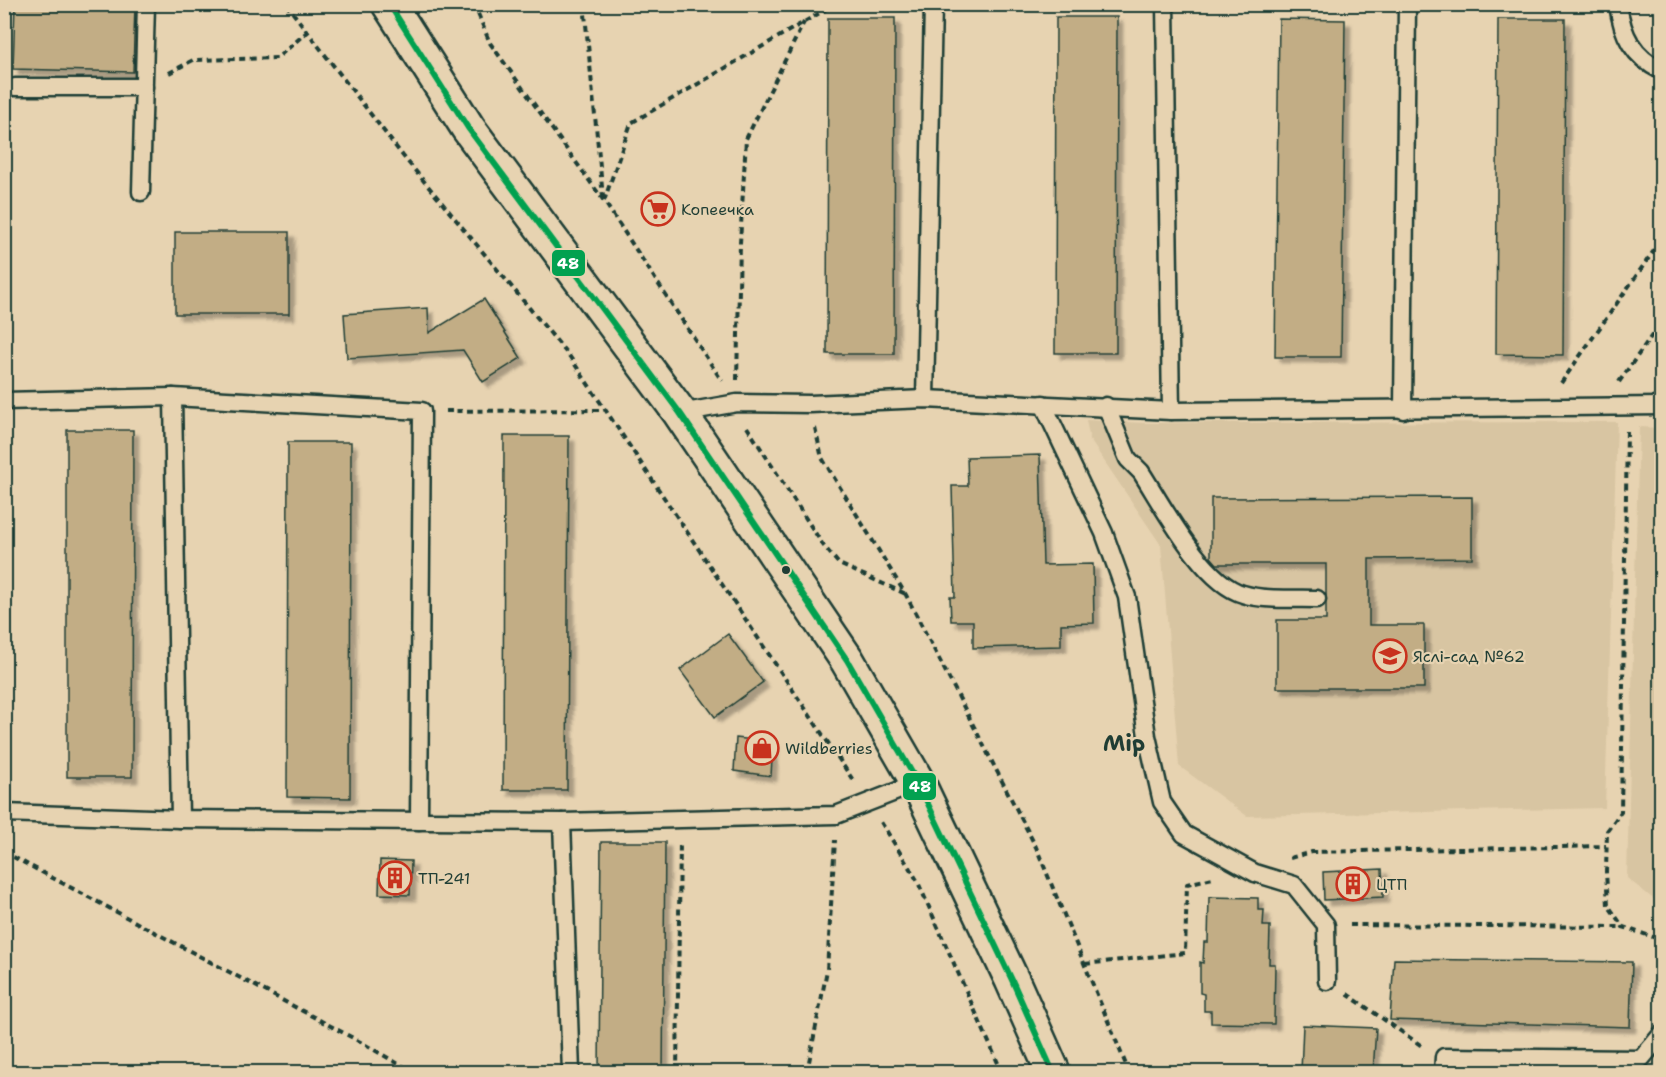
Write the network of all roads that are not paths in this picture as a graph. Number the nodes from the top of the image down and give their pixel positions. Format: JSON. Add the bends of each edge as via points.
{"nodes":[{"id":1,"x":146,"y":4,"type":"edge"},
{"id":2,"x":389,"y":4,"type":"edge"},
{"id":3,"x":933,"y":4,"type":"edge"},
{"id":4,"x":1165,"y":4,"type":"edge"},
{"id":5,"x":1407,"y":4,"type":"edge"},
{"id":6,"x":1618,"y":4,"type":"edge"},
{"id":7,"x":1662,"y":71,"type":"edge"},
{"id":8,"x":15,"y":87,"type":"dead end"},
{"id":9,"x":144,"y":87,"type":"junction"},
{"id":10,"x":141,"y":192,"type":"dead end"},
{"id":11,"x":172,"y":397,"type":"junction"},
{"id":12,"x":926,"y":399,"type":"junction"},
{"id":13,"x":4,"y":400,"type":"edge"},
{"id":14,"x":1043,"y":404,"type":"junction"},
{"id":15,"x":1106,"y":406,"type":"junction"},
{"id":16,"x":1662,"y":406,"type":"edge"},
{"id":17,"x":1403,"y":410,"type":"junction"},
{"id":18,"x":1171,"y":411,"type":"junction"},
{"id":19,"x":680,"y":413,"type":"junction"},
{"id":20,"x":1317,"y":599,"type":"dead end"},
{"id":21,"x":918,"y":783,"type":"junction"},
{"id":22,"x":4,"y":813,"type":"edge"},
{"id":23,"x":180,"y":819,"type":"junction"},
{"id":24,"x":419,"y":821,"type":"junction"},
{"id":25,"x":562,"y":822,"type":"junction"},
{"id":26,"x":1327,"y":981,"type":"road end"},
{"id":27,"x":1662,"y":1034,"type":"edge"},
{"id":28,"x":571,"y":1072,"type":"edge"},
{"id":29,"x":1053,"y":1072,"type":"edge"},
{"id":30,"x":1443,"y":1072,"type":"edge"}],
"edges":[{"from":1,"to":9,"type":"lane"},
{"from":2,"to":19,"type":"main road","via":[[468,128]]},
{"from":3,"to":12,"type":"lane"},
{"from":4,"to":18,"type":"lane"},
{"from":5,"to":17,"type":"lane"},
{"from":6,"to":7,"type":"lane","via":[[1621,24],[1634,53]]},
{"from":8,"to":9,"type":"lane"},
{"from":9,"to":10,"type":"lane"},
{"from":11,"to":13,"type":"lane"},
{"from":11,"to":23,"type":"lane"},
{"from":11,"to":24,"type":"lane","via":[[422,411]]},
{"from":12,"to":14,"type":"lane"},
{"from":12,"to":19,"type":"lane","via":[[737,403]]},
{"from":14,"to":15,"type":"lane"},
{"from":14,"to":26,"type":"lane","via":[[1104,533],[1127,597],[1147,736],[1162,802],[1184,834],[1247,869],[1294,885],[1326,925]]},
{"from":15,"to":18,"type":"lane"},
{"from":15,"to":20,"type":"lane","via":[[1128,459],[1141,472],[1202,566],[1241,594]]},
{"from":16,"to":17,"type":"lane"},
{"from":17,"to":18,"type":"lane"},
{"from":19,"to":21,"type":"main road","via":[[847,660]]},
{"from":21,"to":25,"type":"lane","via":[[836,815]]},
{"from":21,"to":29,"type":"main road"},
{"from":22,"to":23,"type":"lane"},
{"from":23,"to":24,"type":"lane"},
{"from":24,"to":25,"type":"lane"},
{"from":25,"to":28,"type":"lane"},
{"from":27,"to":30,"type":"lane","via":[[1641,1059],[1444,1057]]}]}
